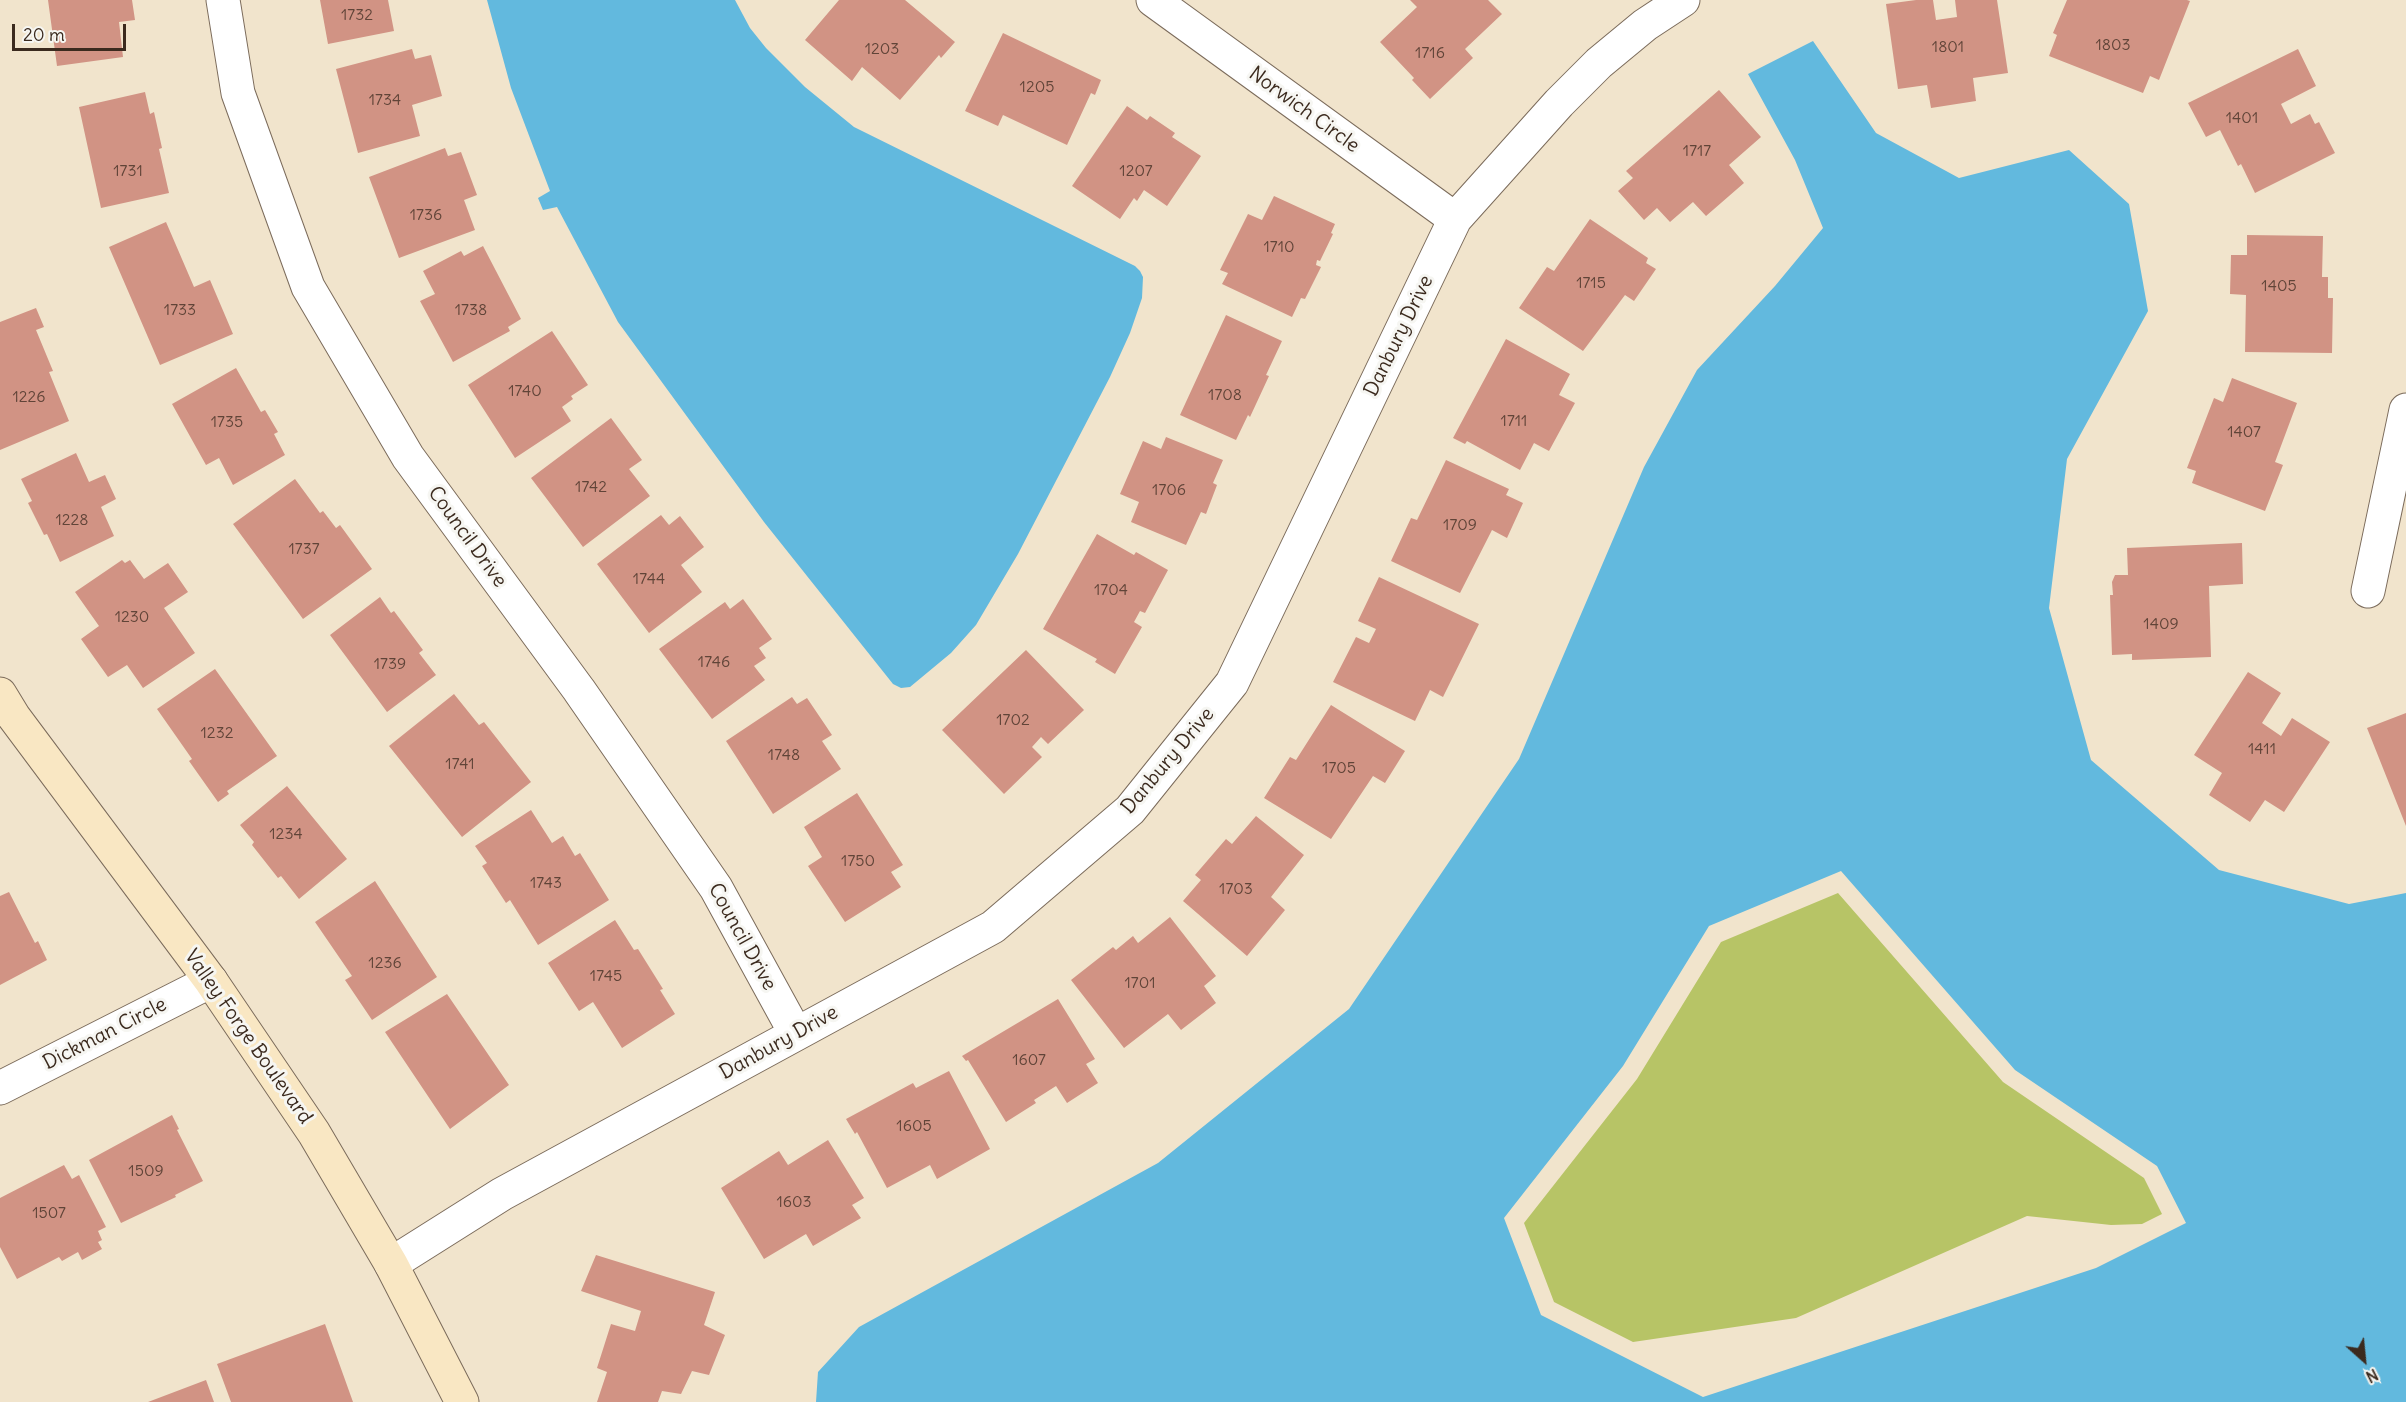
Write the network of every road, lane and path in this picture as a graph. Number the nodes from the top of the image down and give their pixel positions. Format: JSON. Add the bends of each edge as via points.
{"nodes":[{"id":1,"x":223,"y":0,"type":"edge"},
{"id":2,"x":1153,"y":0,"type":"edge"},
{"id":3,"x":1683,"y":0,"type":"edge"},
{"id":4,"x":1455,"y":219,"type":"junction"},
{"id":5,"x":2406,"y":410,"type":"edge"},
{"id":6,"x":2368,"y":591,"type":"dead end"},
{"id":7,"x":0,"y":694,"type":"edge"},
{"id":8,"x":211,"y":981,"type":"junction"},
{"id":9,"x":796,"y":1034,"type":"junction"},
{"id":10,"x":0,"y":1088,"type":"edge"},
{"id":11,"x":391,"y":1264,"type":"junction"},
{"id":12,"x":462,"y":1402,"type":"edge"}],
"edges":[{"from":1,"to":9,"type":"street","name":"Council Drive","via":[[238,93],[308,287],[408,457],[572,680],[716,888]]},
{"from":2,"to":4,"type":"street","name":"Norwich Circle"},
{"from":3,"to":4,"type":"street","name":"Danbury Drive","via":[[1599,63]]},
{"from":4,"to":9,"type":"street","name":"Danbury Drive","via":[[1232,683],[1130,810],[993,927]]},
{"from":5,"to":6,"type":"street"},
{"from":7,"to":8,"type":"street","name":"Valley Forge Boulevard"},
{"from":8,"to":10,"type":"street","name":"Dickman Circle"},
{"from":8,"to":11,"type":"street","name":"Valley Forge Boulevard","via":[[314,1133]]},
{"from":9,"to":11,"type":"street","name":"Danbury Drive","via":[[502,1194]]},
{"from":11,"to":12,"type":"street","name":"Valley Forge Boulevard"}]}
